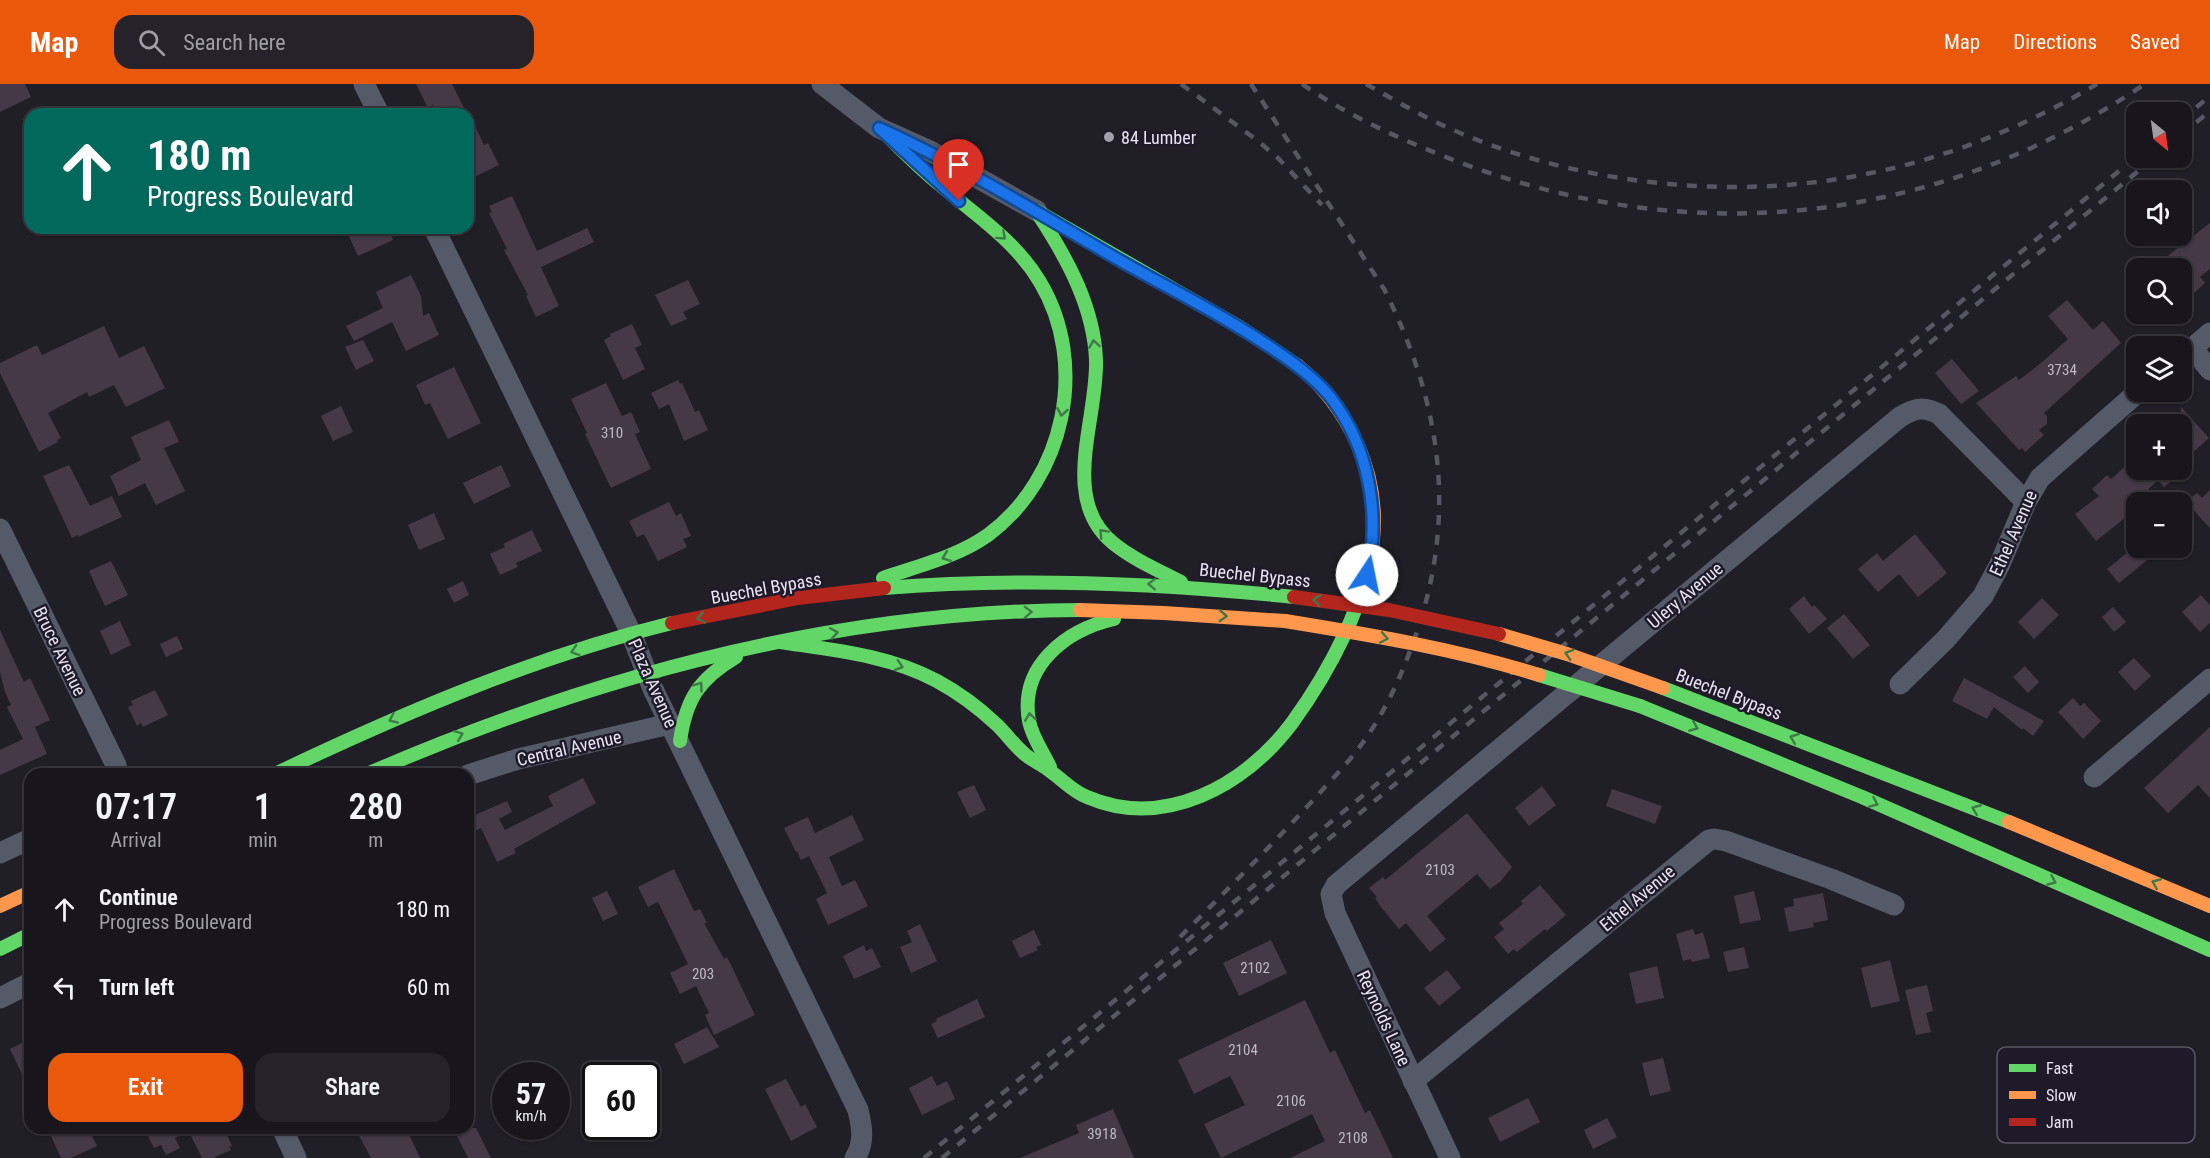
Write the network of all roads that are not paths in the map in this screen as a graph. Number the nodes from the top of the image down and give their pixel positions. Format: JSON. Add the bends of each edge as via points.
{"nodes":[{"id":1,"x":364,"y":84,"type":"edge"},
{"id":2,"x":822,"y":84,"type":"edge"},
{"id":3,"x":376,"y":108,"type":"edge"},
{"id":4,"x":879,"y":128,"type":"junction"},
{"id":5,"x":1036,"y":211,"type":"junction"},
{"id":6,"x":437,"y":234,"type":"edge"},
{"id":7,"x":2210,"y":333,"type":"edge"},
{"id":8,"x":2192,"y":349,"type":"edge"},
{"id":9,"x":2192,"y":357,"type":"edge"},
{"id":10,"x":2210,"y":370,"type":"edge"},
{"id":11,"x":2127,"y":402,"type":"edge"},
{"id":12,"x":2026,"y":502,"type":"junction"},
{"id":13,"x":0,"y":529,"type":"edge"},
{"id":14,"x":1188,"y":586,"type":"junction"},
{"id":15,"x":843,"y":593,"type":"junction"},
{"id":16,"x":1166,"y":613,"type":"junction"},
{"id":17,"x":631,"y":633,"type":"junction"},
{"id":18,"x":780,"y":642,"type":"junction"},
{"id":19,"x":756,"y":647,"type":"junction"},
{"id":20,"x":648,"y":673,"type":"junction"},
{"id":21,"x":2210,"y":679,"type":"edge"},
{"id":22,"x":1900,"y":684,"type":"dead end"},
{"id":23,"x":675,"y":732,"type":"junction"},
{"id":24,"x":117,"y":768,"type":"edge"},
{"id":25,"x":288,"y":768,"type":"edge"},
{"id":26,"x":380,"y":768,"type":"edge"},
{"id":27,"x":1051,"y":771,"type":"junction"},
{"id":28,"x":474,"y":773,"type":"edge"},
{"id":29,"x":2094,"y":777,"type":"dead end"},
{"id":30,"x":24,"y":842,"type":"edge"},
{"id":31,"x":0,"y":853,"type":"edge"},
{"id":32,"x":1342,"y":880,"type":"joint"},
{"id":33,"x":24,"y":895,"type":"edge"},
{"id":34,"x":1893,"y":905,"type":"dead end"},
{"id":35,"x":0,"y":906,"type":"edge"},
{"id":36,"x":2210,"y":906,"type":"edge"},
{"id":37,"x":24,"y":937,"type":"edge"},
{"id":38,"x":0,"y":949,"type":"edge"},
{"id":39,"x":2210,"y":950,"type":"edge"},
{"id":40,"x":24,"y":986,"type":"edge"},
{"id":41,"x":0,"y":998,"type":"edge"},
{"id":42,"x":1413,"y":1081,"type":"junction"},
{"id":43,"x":285,"y":1134,"type":"edge"},
{"id":44,"x":858,"y":1150,"type":"edge"},
{"id":45,"x":296,"y":1158,"type":"edge"},
{"id":46,"x":1450,"y":1158,"type":"edge"}],
"edges":[{"from":1,"to":3,"type":"street"},
{"from":2,"to":4,"type":"street"},
{"from":4,"to":5,"type":"street"},
{"from":4,"to":15,"type":"main road","one_way":true,"via":[[944,189],[1008,240],[1040,283],[1051,304],[1066,357],[1064,408],[1047,465],[1031,493],[998,527],[961,551]]},
{"from":14,"to":5,"type":"main road","one_way":true,"via":[[1104,536],[1090,514],[1084,477],[1096,378],[1093,338],[1076,278]]},
{"from":5,"to":27,"type":"main road","via":[[1260,340],[1313,378],[1340,411],[1355,443],[1369,485],[1374,533],[1367,575],[1321,679],[1278,739],[1235,779],[1179,804],[1142,809],[1087,798]]},
{"from":6,"to":17,"type":"street","name":"Plaza Avenue"},
{"from":7,"to":8,"type":"street"},
{"from":9,"to":10,"type":"street"},
{"from":11,"to":12,"type":"street","name":"Ethel Avenue","via":[[2040,478]]},
{"from":12,"to":22,"type":"street","name":"Ethel Avenue","via":[[1983,596]]},
{"from":12,"to":32,"type":"street","name":"Ulery Avenue","via":[[1939,414],[1914,409]]},
{"from":13,"to":24,"type":"street","name":"Bruce Avenue"},
{"from":14,"to":15,"type":"main road","name":"Buechel Bypass","one_way":true,"via":[[965,584]]},
{"from":36,"to":14,"type":"main road","name":"Buechel Bypass","one_way":true,"bridge":true,"via":[[2019,826],[1580,657],[1403,612]]},
{"from":15,"to":17,"type":"main road","name":"Buechel Bypass","one_way":true,"via":[[743,608]]},
{"from":18,"to":16,"type":"main road","one_way":true,"via":[[953,617],[1090,610]]},
{"from":27,"to":16,"type":"main road","one_way":true,"via":[[1029,720],[1029,692],[1041,662],[1086,627],[1108,620]]},
{"from":16,"to":39,"type":"main road","one_way":true,"bridge":true,"via":[[1285,621],[1375,636],[1489,659],[1640,706],[1851,793]]},
{"from":17,"to":20,"type":"street","name":"Plaza Avenue"},
{"from":17,"to":25,"type":"main road","name":"Buechel Bypass","one_way":true,"via":[[463,690]]},
{"from":18,"to":19,"type":"main road"},
{"from":18,"to":27,"type":"main road","one_way":true,"via":[[875,658],[934,679],[981,710],[1026,755]]},
{"from":19,"to":20,"type":"main road"},
{"from":23,"to":19,"type":"main road","one_way":true,"via":[[697,686],[718,667]]},
{"from":20,"to":23,"type":"street","name":"Plaza Avenue"},
{"from":26,"to":20,"type":"main road","one_way":true,"via":[[546,703]]},
{"from":21,"to":29,"type":"street"},
{"from":23,"to":28,"type":"street","name":"Central Avenue","via":[[518,759]]},
{"from":23,"to":44,"type":"street","name":"Plaza Avenue","via":[[858,1110],[862,1130]]},
{"from":30,"to":31,"type":"street"},
{"from":32,"to":42,"type":"street","name":"Reynolds Lane","via":[[1331,894],[1335,913]]},
{"from":33,"to":35,"type":"main road"},
{"from":34,"to":42,"type":"street","name":"Ethel Avenue","via":[[1726,841],[1709,840]]},
{"from":37,"to":38,"type":"main road"},
{"from":40,"to":41,"type":"street"},
{"from":42,"to":46,"type":"street","name":"Reynolds Lane"},
{"from":43,"to":45,"type":"street"}]}
